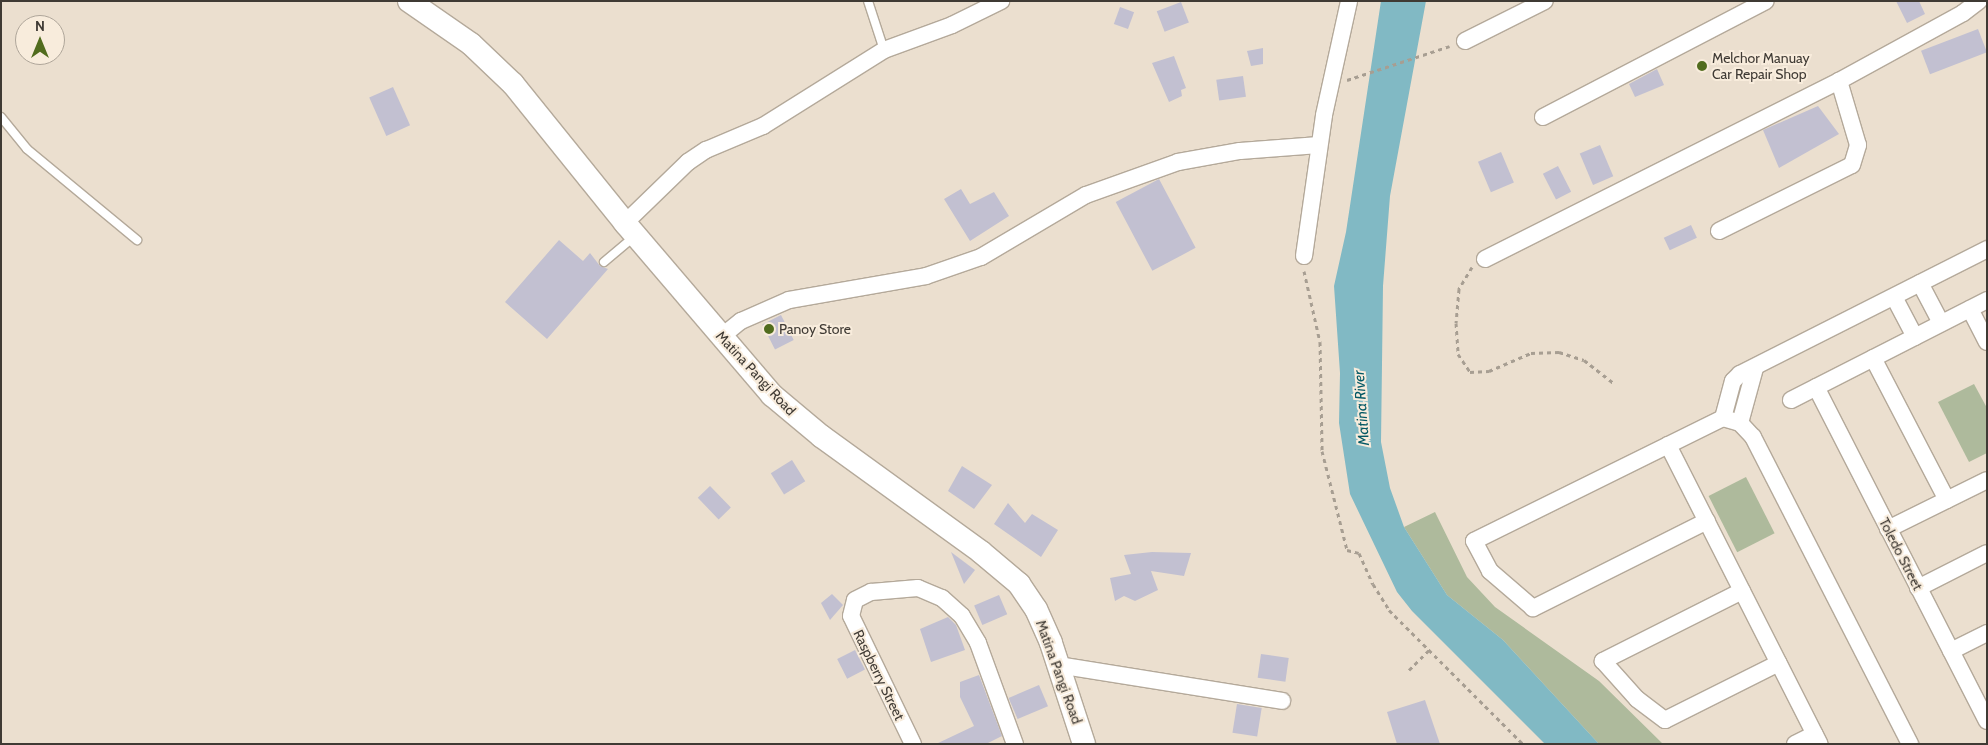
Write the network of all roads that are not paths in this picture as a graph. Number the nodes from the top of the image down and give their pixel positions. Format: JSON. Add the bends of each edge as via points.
{"nodes":[{"id":1,"x":409,"y":1,"type":"edge"},
{"id":2,"x":868,"y":1,"type":"edge"},
{"id":3,"x":1002,"y":1,"type":"edge"},
{"id":4,"x":1349,"y":1,"type":"edge"},
{"id":5,"x":1545,"y":1,"type":"edge"},
{"id":6,"x":1766,"y":1,"type":"edge"},
{"id":7,"x":1979,"y":1,"type":"edge"},
{"id":8,"x":1465,"y":41,"type":"dead end"},
{"id":9,"x":884,"y":50,"type":"junction"},
{"id":10,"x":1839,"y":81,"type":"junction"},
{"id":11,"x":1,"y":117,"type":"edge"},
{"id":12,"x":1543,"y":117,"type":"dead end"},
{"id":13,"x":1319,"y":146,"type":"junction"},
{"id":14,"x":630,"y":229,"type":"junction"},
{"id":15,"x":1719,"y":231,"type":"dead end"},
{"id":16,"x":137,"y":240,"type":"dead end"},
{"id":17,"x":1987,"y":249,"type":"edge"},
{"id":18,"x":1304,"y":256,"type":"road end"},
{"id":19,"x":1485,"y":259,"type":"road end"},
{"id":20,"x":604,"y":262,"type":"dead end"},
{"id":21,"x":1920,"y":283,"type":"junction"},
{"id":22,"x":1894,"y":297,"type":"junction"},
{"id":23,"x":1987,"y":300,"type":"edge"},
{"id":24,"x":1970,"y":309,"type":"junction"},
{"id":25,"x":1941,"y":323,"type":"junction"},
{"id":26,"x":721,"y":337,"type":"junction"},
{"id":27,"x":1915,"y":337,"type":"junction"},
{"id":28,"x":1987,"y":342,"type":"edge"},
{"id":29,"x":1873,"y":358,"type":"junction"},
{"id":30,"x":1755,"y":368,"type":"junction"},
{"id":31,"x":1816,"y":387,"type":"junction"},
{"id":32,"x":1791,"y":400,"type":"dead end"},
{"id":33,"x":1723,"y":418,"type":"junction"},
{"id":34,"x":1740,"y":423,"type":"junction"},
{"id":35,"x":1668,"y":445,"type":"junction"},
{"id":36,"x":1987,"y":480,"type":"edge"},
{"id":37,"x":1947,"y":500,"type":"junction"},
{"id":38,"x":1707,"y":521,"type":"junction"},
{"id":39,"x":1888,"y":529,"type":"junction"},
{"id":40,"x":1987,"y":553,"type":"edge"},
{"id":41,"x":1918,"y":588,"type":"junction"},
{"id":42,"x":1742,"y":591,"type":"junction"},
{"id":43,"x":1987,"y":633,"type":"edge"},
{"id":44,"x":1951,"y":651,"type":"junction"},
{"id":45,"x":1779,"y":663,"type":"junction"},
{"id":46,"x":1058,"y":665,"type":"junction"},
{"id":47,"x":1282,"y":701,"type":"dead end"},
{"id":48,"x":1986,"y":716,"type":"edge"},
{"id":49,"x":1817,"y":739,"type":"edge"},
{"id":50,"x":913,"y":744,"type":"edge"},
{"id":51,"x":1015,"y":744,"type":"edge"},
{"id":52,"x":1084,"y":744,"type":"edge"},
{"id":53,"x":1795,"y":744,"type":"edge"},
{"id":54,"x":1910,"y":744,"type":"edge"}],
"edges":[{"from":1,"to":14,"type":"street","name":"Matina Pangi Road","via":[[443,23],[495,65]]},
{"from":2,"to":9,"type":"lane"},
{"from":3,"to":9,"type":"street"},
{"from":4,"to":13,"type":"street"},
{"from":5,"to":8,"type":"street"},
{"from":6,"to":12,"type":"street"},
{"from":7,"to":10,"type":"street","via":[[1964,13]]},
{"from":9,"to":14,"type":"street","via":[[763,126],[721,142],[688,162]]},
{"from":10,"to":15,"type":"street","via":[[1858,145],[1852,166]]},
{"from":10,"to":19,"type":"street"},
{"from":11,"to":16,"type":"lane","via":[[27,149]]},
{"from":13,"to":18,"type":"street"},
{"from":13,"to":26,"type":"street","via":[[1240,151],[1178,162],[1086,195],[981,257],[926,276],[789,300],[741,321]]},
{"from":14,"to":20,"type":"lane"},
{"from":14,"to":26,"type":"street","name":"Matina Pangi Road"},
{"from":17,"to":21,"type":"street"},
{"from":21,"to":22,"type":"street"},
{"from":21,"to":25,"type":"street"},
{"from":22,"to":27,"type":"street"},
{"from":22,"to":30,"type":"street"},
{"from":23,"to":24,"type":"street"},
{"from":24,"to":25,"type":"street"},
{"from":24,"to":28,"type":"street"},
{"from":25,"to":27,"type":"street"},
{"from":26,"to":46,"type":"street","name":"Matina Pangi Road","via":[[794,416],[1007,572],[1036,609]]},
{"from":27,"to":29,"type":"street"},
{"from":29,"to":31,"type":"street"},
{"from":29,"to":37,"type":"street"},
{"from":30,"to":33,"type":"street","via":[[1733,382]]},
{"from":30,"to":34,"type":"street"},
{"from":31,"to":32,"type":"street"},
{"from":31,"to":39,"type":"street","name":"Toledo Street"},
{"from":33,"to":34,"type":"street"},
{"from":33,"to":35,"type":"street"},
{"from":34,"to":54,"type":"street","via":[[1753,436]]},
{"from":35,"to":38,"type":"street"},
{"from":35,"to":38,"type":"street","via":[[1474,541],[1501,582],[1533,608]]},
{"from":36,"to":37,"type":"street"},
{"from":37,"to":39,"type":"street"},
{"from":38,"to":42,"type":"street"},
{"from":39,"to":41,"type":"street","name":"Toledo Street"},
{"from":40,"to":41,"type":"street"},
{"from":41,"to":44,"type":"street","name":"Toledo Street"},
{"from":42,"to":45,"type":"street"},
{"from":42,"to":45,"type":"street","via":[[1603,661],[1637,699],[1665,720]]},
{"from":43,"to":44,"type":"street"},
{"from":44,"to":48,"type":"street","name":"Toledo Street"},
{"from":45,"to":49,"type":"street"},
{"from":46,"to":47,"type":"street"},
{"from":46,"to":52,"type":"street","name":"Matina Pangi Road"},
{"from":49,"to":53,"type":"street"},
{"from":50,"to":51,"type":"street","name":"Raspberry Street","via":[[852,622],[852,604],[871,592],[909,588],[929,591],[953,607],[978,643]]}]}
